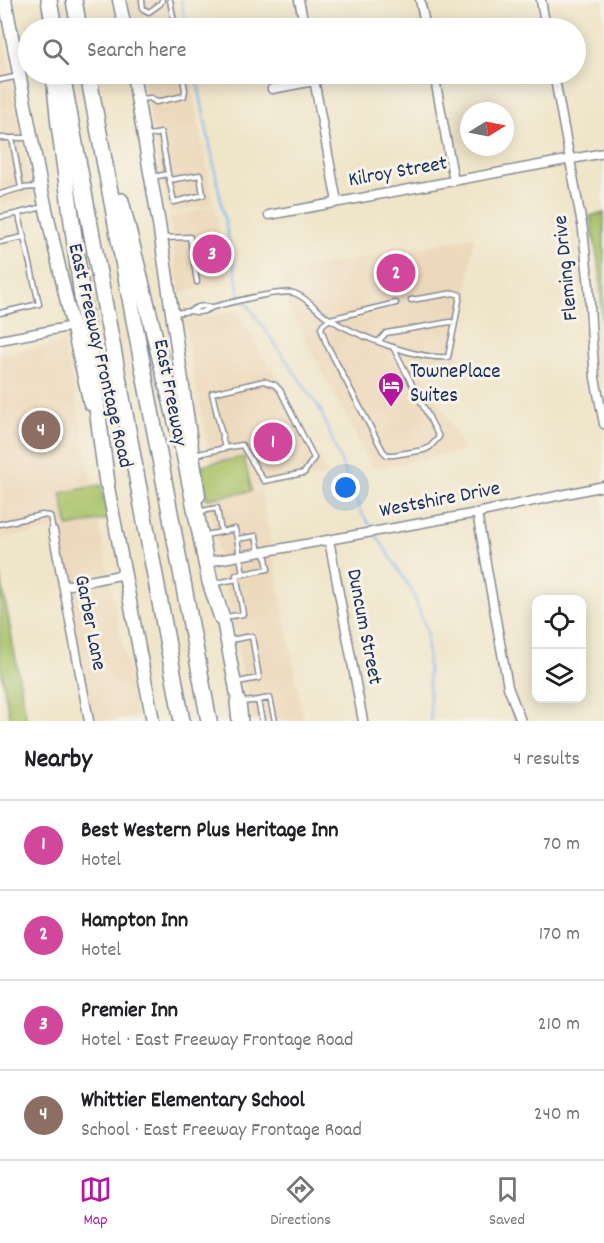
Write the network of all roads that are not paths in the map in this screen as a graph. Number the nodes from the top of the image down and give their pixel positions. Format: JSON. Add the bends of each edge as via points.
{"nodes":[{"id":1,"x":5,"y":0,"type":"edge"},
{"id":2,"x":47,"y":0,"type":"edge"},
{"id":3,"x":74,"y":0,"type":"edge"},
{"id":4,"x":119,"y":0,"type":"edge"},
{"id":5,"x":142,"y":0,"type":"edge"},
{"id":6,"x":162,"y":0,"type":"edge"},
{"id":7,"x":170,"y":0,"type":"edge"},
{"id":8,"x":299,"y":0,"type":"edge"},
{"id":9,"x":420,"y":0,"type":"edge"},
{"id":10,"x":541,"y":0,"type":"edge"},
{"id":11,"x":48,"y":18,"type":"edge"},
{"id":12,"x":52,"y":18,"type":"edge"},
{"id":13,"x":77,"y":18,"type":"edge"},
{"id":14,"x":122,"y":18,"type":"edge"},
{"id":15,"x":173,"y":18,"type":"edge"},
{"id":16,"x":302,"y":18,"type":"edge"},
{"id":17,"x":424,"y":18,"type":"edge"},
{"id":18,"x":544,"y":18,"type":"edge"},
{"id":19,"x":18,"y":66,"type":"edge"},
{"id":20,"x":18,"y":76,"type":"edge"},
{"id":21,"x":0,"y":80,"type":"edge"},
{"id":22,"x":21,"y":84,"type":"edge"},
{"id":23,"x":54,"y":84,"type":"edge"},
{"id":24,"x":64,"y":84,"type":"edge"},
{"id":25,"x":90,"y":84,"type":"edge"},
{"id":26,"x":91,"y":84,"type":"edge"},
{"id":27,"x":135,"y":84,"type":"edge"},
{"id":28,"x":184,"y":84,"type":"edge"},
{"id":29,"x":290,"y":84,"type":"edge"},
{"id":30,"x":315,"y":84,"type":"edge"},
{"id":31,"x":436,"y":84,"type":"edge"},
{"id":32,"x":556,"y":84,"type":"edge"},
{"id":33,"x":272,"y":89,"type":"dead end"},
{"id":34,"x":138,"y":99,"type":"junction"},
{"id":35,"x":144,"y":136,"type":"junction"},
{"id":36,"x":0,"y":138,"type":"edge"},
{"id":37,"x":12,"y":138,"type":"junction"},
{"id":38,"x":31,"y":138,"type":"junction"},
{"id":39,"x":604,"y":153,"type":"edge"},
{"id":40,"x":570,"y":160,"type":"junction"},
{"id":41,"x":168,"y":174,"type":"junction"},
{"id":42,"x":151,"y":178,"type":"junction"},
{"id":43,"x":169,"y":180,"type":"junction"},
{"id":44,"x":454,"y":181,"type":"junction"},
{"id":45,"x":41,"y":187,"type":"junction"},
{"id":46,"x":21,"y":189,"type":"junction"},
{"id":47,"x":0,"y":194,"type":"edge"},
{"id":48,"x":337,"y":202,"type":"junction"},
{"id":49,"x":45,"y":206,"type":"junction"},
{"id":50,"x":19,"y":215,"type":"junction"},
{"id":51,"x":269,"y":215,"type":"dead end"},
{"id":52,"x":0,"y":218,"type":"edge"},
{"id":53,"x":24,"y":237,"type":"junction"},
{"id":54,"x":162,"y":238,"type":"junction"},
{"id":55,"x":0,"y":242,"type":"edge"},
{"id":56,"x":197,"y":282,"type":"dead end"},
{"id":57,"x":411,"y":300,"type":"dead end"},
{"id":58,"x":396,"y":303,"type":"dead end"},
{"id":59,"x":0,"y":313,"type":"edge"},
{"id":60,"x":173,"y":314,"type":"junction"},
{"id":61,"x":330,"y":320,"type":"junction"},
{"id":62,"x":455,"y":323,"type":"junction"},
{"id":63,"x":73,"y":326,"type":"junction"},
{"id":64,"x":0,"y":340,"type":"edge"},
{"id":65,"x":378,"y":342,"type":"junction"},
{"id":66,"x":393,"y":346,"type":"junction"},
{"id":67,"x":604,"y":424,"type":"edge"},
{"id":68,"x":225,"y":448,"type":"junction"},
{"id":69,"x":194,"y":455,"type":"junction"},
{"id":70,"x":107,"y":483,"type":"junction"},
{"id":71,"x":604,"y":486,"type":"edge"},
{"id":72,"x":202,"y":511,"type":"junction"},
{"id":73,"x":477,"y":513,"type":"junction"},
{"id":74,"x":0,"y":524,"type":"edge"},
{"id":75,"x":53,"y":531,"type":"joint"},
{"id":76,"x":221,"y":532,"type":"junction"},
{"id":77,"x":206,"y":535,"type":"junction"},
{"id":78,"x":237,"y":539,"type":"junction"},
{"id":79,"x":329,"y":540,"type":"junction"},
{"id":80,"x":262,"y":552,"type":"junction"},
{"id":81,"x":240,"y":556,"type":"junction"},
{"id":82,"x":212,"y":561,"type":"junction"},
{"id":83,"x":125,"y":574,"type":"junction"},
{"id":84,"x":243,"y":574,"type":"junction"},
{"id":85,"x":237,"y":579,"type":"junction"},
{"id":86,"x":216,"y":583,"type":"junction"},
{"id":87,"x":63,"y":586,"type":"junction"},
{"id":88,"x":222,"y":618,"type":"junction"},
{"id":89,"x":227,"y":641,"type":"junction"},
{"id":90,"x":235,"y":683,"type":"junction"},
{"id":91,"x":258,"y":700,"type":"junction"},
{"id":92,"x":238,"y":702,"type":"junction"},
{"id":93,"x":89,"y":721,"type":"edge"},
{"id":94,"x":153,"y":721,"type":"edge"},
{"id":95,"x":182,"y":721,"type":"edge"},
{"id":96,"x":210,"y":721,"type":"edge"},
{"id":97,"x":241,"y":721,"type":"edge"},
{"id":98,"x":261,"y":721,"type":"edge"},
{"id":99,"x":275,"y":721,"type":"edge"},
{"id":100,"x":363,"y":721,"type":"edge"},
{"id":101,"x":521,"y":721,"type":"edge"}],
"edges":[{"from":1,"to":19,"type":"main road","name":"East Freeway Frontage Road"},
{"from":2,"to":11,"type":"highway"},
{"from":2,"to":12,"type":"highway"},
{"from":3,"to":13,"type":"highway"},
{"from":4,"to":14,"type":"main road"},
{"from":5,"to":6,"type":"lane","via":[[143,9],[149,12]]},
{"from":7,"to":15,"type":"lane"},
{"from":8,"to":16,"type":"street"},
{"from":9,"to":17,"type":"street"},
{"from":10,"to":18,"type":"street"},
{"from":20,"to":21,"type":"lane"},
{"from":22,"to":38,"type":"main road","name":"East Freeway Frontage Road"},
{"from":23,"to":70,"type":"highway"},
{"from":24,"to":95,"type":"highway"},
{"from":25,"to":96,"type":"highway","name":"East Freeway"},
{"from":26,"to":88,"type":"highway","via":[[184,454],[210,582]]},
{"from":27,"to":34,"type":"main road"},
{"from":28,"to":34,"type":"lane","via":[[184,96],[156,102]]},
{"from":29,"to":33,"type":"street"},
{"from":30,"to":48,"type":"street"},
{"from":31,"to":44,"type":"street"},
{"from":32,"to":40,"type":"street","name":"Fleming Drive"},
{"from":34,"to":35,"type":"main road"},
{"from":35,"to":41,"type":"lane","via":[[161,133]]},
{"from":35,"to":42,"type":"main road"},
{"from":36,"to":37,"type":"lane"},
{"from":37,"to":38,"type":"lane"},
{"from":37,"to":46,"type":"lane"},
{"from":38,"to":45,"type":"main road","name":"East Freeway Frontage Road"},
{"from":39,"to":40,"type":"street","name":"Kilroy Street"},
{"from":40,"to":44,"type":"street","name":"Kilroy Street"},
{"from":40,"to":67,"type":"street","name":"Fleming Drive","via":[[583,230],[596,378]]},
{"from":41,"to":42,"type":"lane"},
{"from":41,"to":43,"type":"lane"},
{"from":42,"to":54,"type":"main road"},
{"from":43,"to":43,"type":"lane","via":[[174,201],[203,195],[200,175]]},
{"from":44,"to":48,"type":"street","name":"Kilroy Street"},
{"from":45,"to":46,"type":"lane"},
{"from":45,"to":49,"type":"main road","name":"East Freeway Frontage Road"},
{"from":46,"to":47,"type":"lane"},
{"from":48,"to":51,"type":"street","name":"Kilroy Street"},
{"from":49,"to":50,"type":"lane"},
{"from":49,"to":63,"type":"main road","name":"East Freeway Frontage Road"},
{"from":50,"to":52,"type":"lane"},
{"from":50,"to":53,"type":"lane"},
{"from":53,"to":55,"type":"lane"},
{"from":53,"to":59,"type":"lane","via":[[39,304]]},
{"from":54,"to":56,"type":"lane","via":[[190,237]]},
{"from":54,"to":60,"type":"main road"},
{"from":57,"to":62,"type":"lane","via":[[460,295]]},
{"from":58,"to":61,"type":"lane"},
{"from":60,"to":61,"type":"lane","via":[[294,293]]},
{"from":60,"to":69,"type":"main road"},
{"from":61,"to":65,"type":"lane"},
{"from":61,"to":66,"type":"lane","via":[[321,328],[326,343],[387,455],[424,450],[439,437]]},
{"from":62,"to":65,"type":"lane","via":[[386,333]]},
{"from":62,"to":66,"type":"lane","via":[[448,357]]},
{"from":63,"to":64,"type":"street"},
{"from":63,"to":70,"type":"main road","name":"East Freeway Frontage Road"},
{"from":65,"to":66,"type":"lane"},
{"from":68,"to":68,"type":"lane","via":[[212,393],[264,381],[280,390],[314,458],[304,473],[264,481],[242,445]]},
{"from":68,"to":69,"type":"lane"},
{"from":69,"to":72,"type":"main road"},
{"from":70,"to":83,"type":"main road","name":"East Freeway Frontage Road"},
{"from":71,"to":73,"type":"street","name":"Westshire Drive"},
{"from":72,"to":76,"type":"lane","via":[[217,508]]},
{"from":72,"to":77,"type":"main road"},
{"from":73,"to":79,"type":"street","name":"Westshire Drive"},
{"from":73,"to":101,"type":"street","via":[[508,687]]},
{"from":74,"to":75,"type":"lane","via":[[50,516]]},
{"from":75,"to":87,"type":"street","name":"Garber Lane"},
{"from":76,"to":77,"type":"lane"},
{"from":76,"to":78,"type":"lane","via":[[235,529]]},
{"from":77,"to":82,"type":"main road"},
{"from":78,"to":80,"type":"lane","via":[[256,536]]},
{"from":78,"to":81,"type":"lane"},
{"from":79,"to":80,"type":"street","name":"Westshire Drive"},
{"from":79,"to":100,"type":"street","name":"Duncum Street"},
{"from":80,"to":81,"type":"street","name":"Westshire Drive"},
{"from":80,"to":84,"type":"lane","via":[[268,569]]},
{"from":81,"to":82,"type":"street","name":"Westshire Drive"},
{"from":81,"to":84,"type":"lane"},
{"from":82,"to":86,"type":"main road"},
{"from":83,"to":87,"type":"street"},
{"from":83,"to":94,"type":"main road","name":"East Freeway Frontage Road"},
{"from":84,"to":85,"type":"lane","via":[[236,575]]},
{"from":85,"to":86,"type":"lane"},
{"from":85,"to":88,"type":"lane","via":[[243,614]]},
{"from":86,"to":88,"type":"main road"},
{"from":87,"to":93,"type":"street","name":"Garber Lane"},
{"from":88,"to":89,"type":"main road"},
{"from":89,"to":90,"type":"main road"},
{"from":89,"to":90,"type":"lane","via":[[252,636],[259,678]]},
{"from":90,"to":92,"type":"main road"},
{"from":91,"to":92,"type":"lane"},
{"from":91,"to":98,"type":"lane"},
{"from":91,"to":99,"type":"lane","via":[[270,698]]},
{"from":92,"to":97,"type":"highway"}]}
